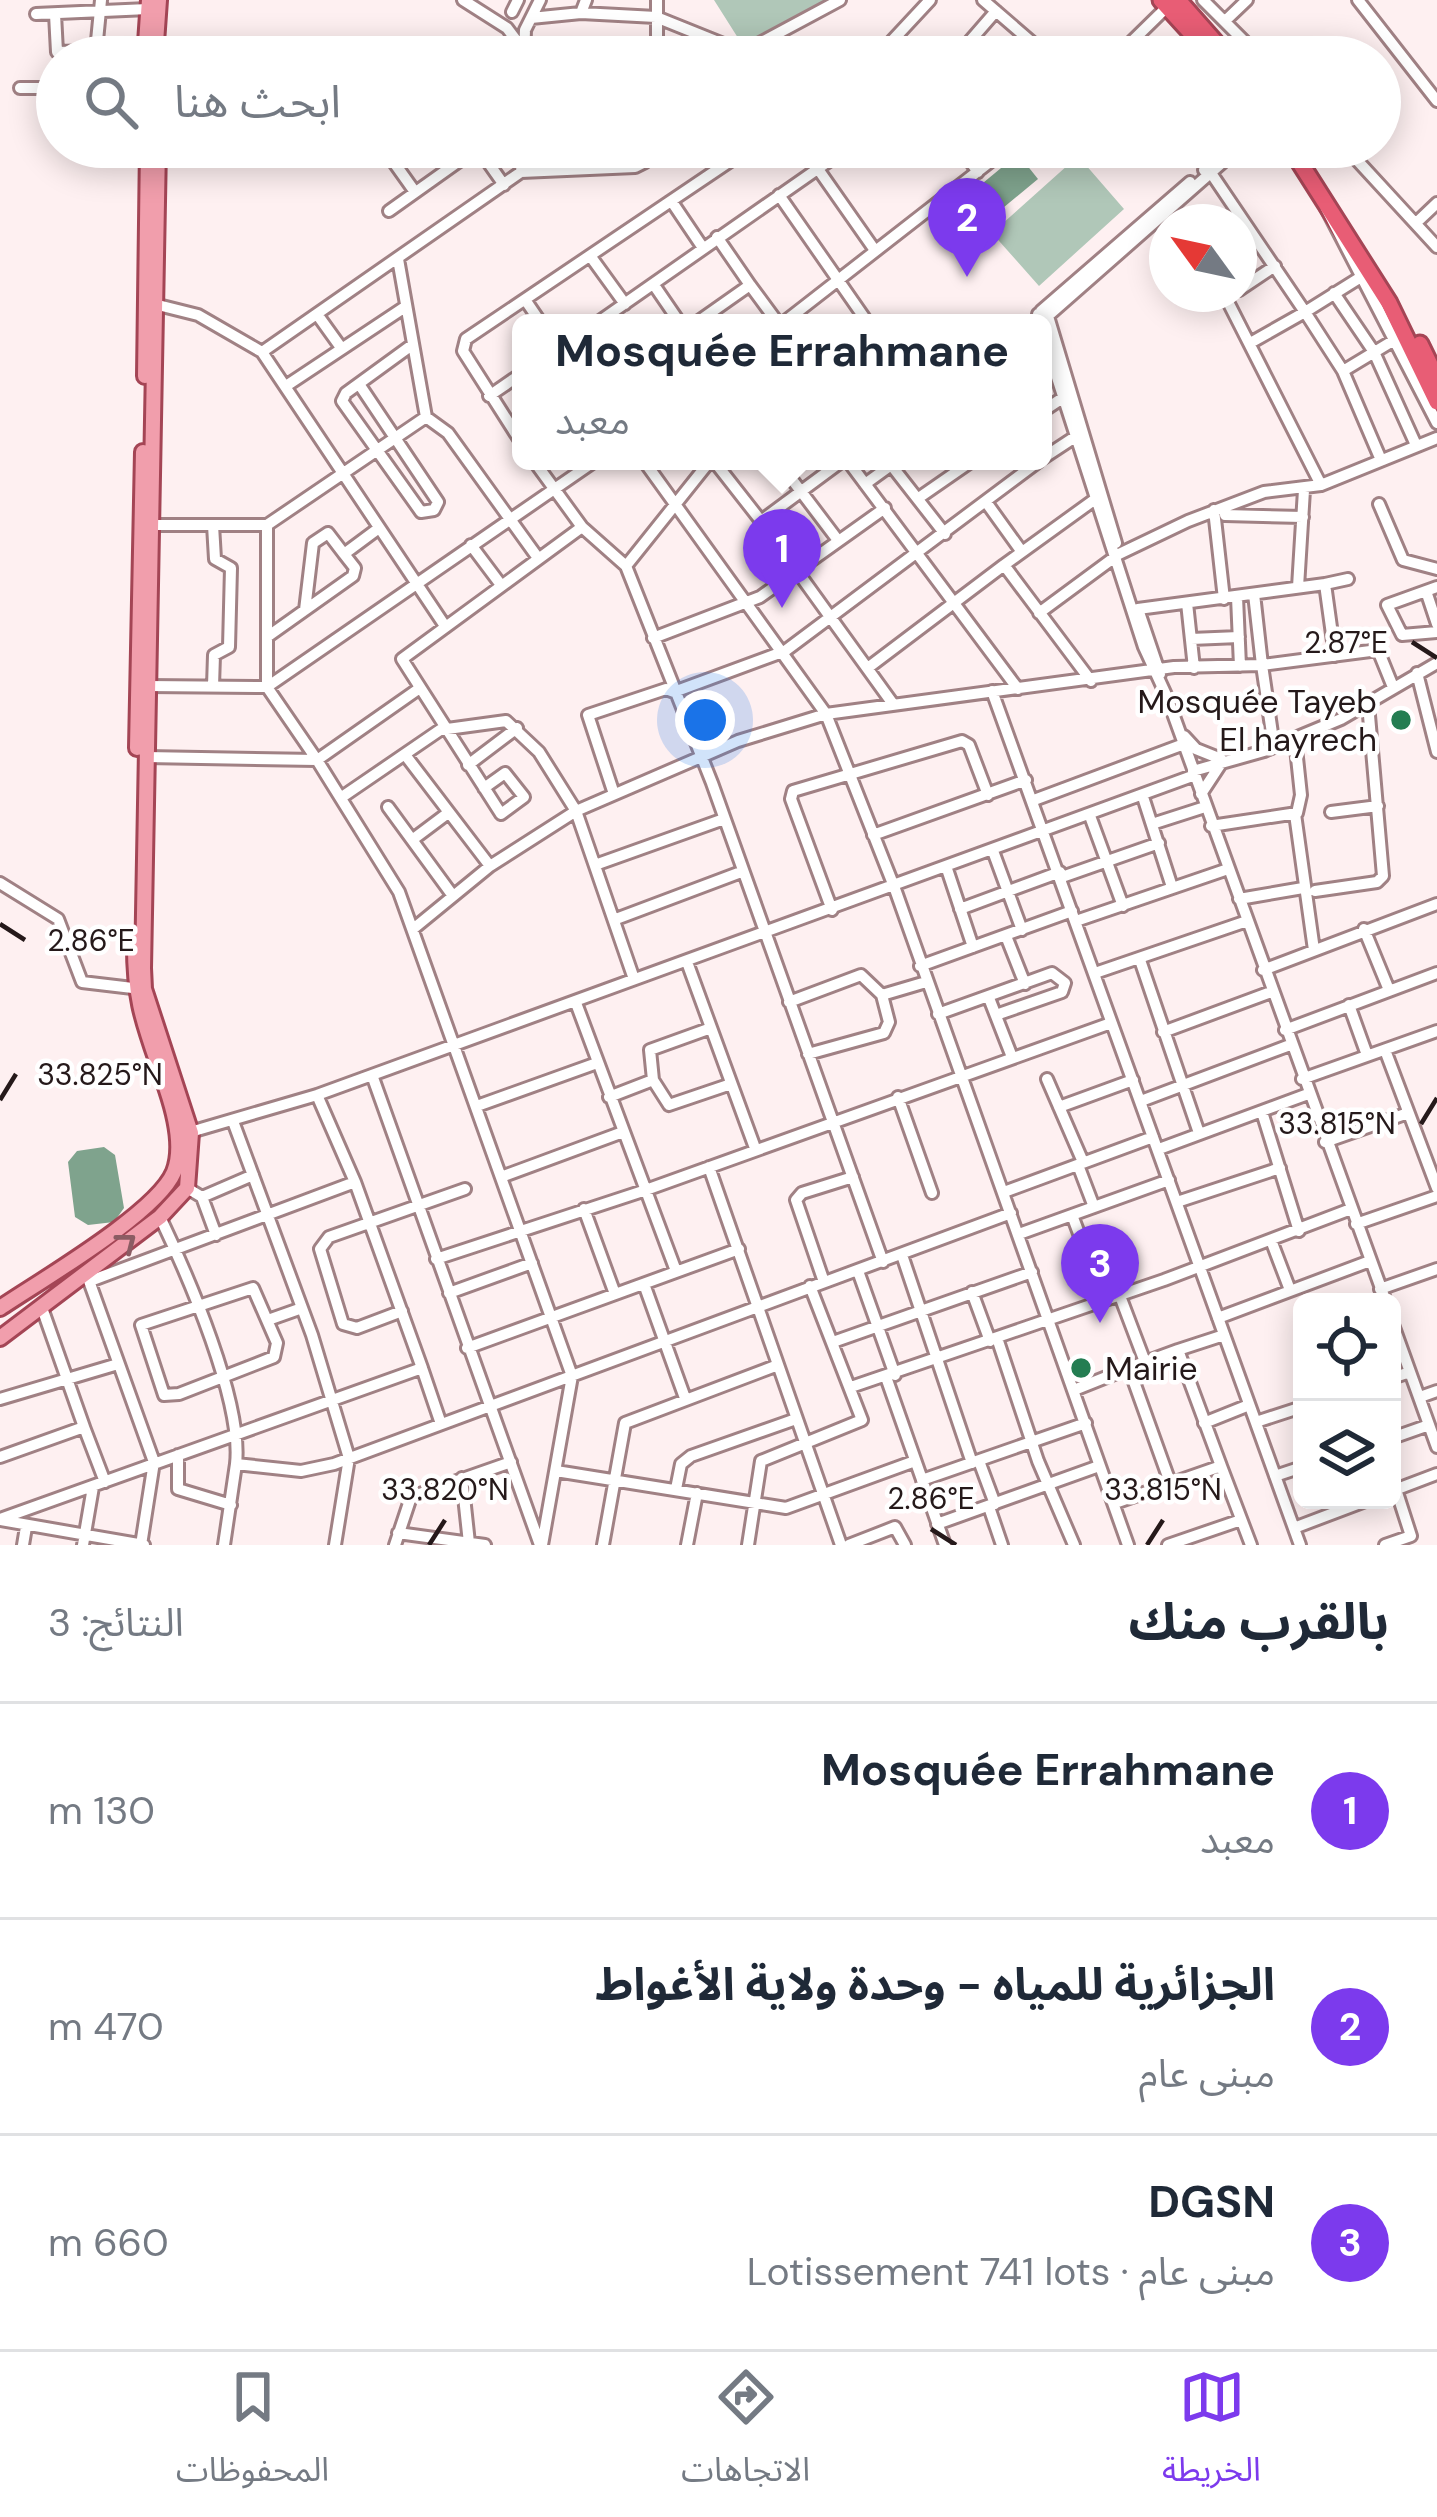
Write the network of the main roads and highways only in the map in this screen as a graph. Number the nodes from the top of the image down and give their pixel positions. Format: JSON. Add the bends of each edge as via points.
{"nodes":[{"id":1,"x":152,"y":3,"type":"edge"},
{"id":2,"x":1167,"y":5,"type":"edge"},
{"id":3,"x":148,"y":36,"type":"edge"},
{"id":4,"x":154,"y":36,"type":"edge"},
{"id":5,"x":1194,"y":36,"type":"edge"},
{"id":6,"x":1203,"y":36,"type":"edge"},
{"id":7,"x":149,"y":168,"type":"edge"},
{"id":8,"x":157,"y":168,"type":"edge"},
{"id":9,"x":1305,"y":168,"type":"edge"},
{"id":10,"x":1315,"y":168,"type":"edge"},
{"id":11,"x":152,"y":303,"type":"junction"},
{"id":12,"x":1437,"y":379,"type":"edge"},
{"id":13,"x":1437,"y":402,"type":"edge"},
{"id":14,"x":139,"y":990,"type":"junction"},
{"id":15,"x":184,"y":1134,"type":"junction"},
{"id":16,"x":0,"y":1308,"type":"edge"},
{"id":17,"x":0,"y":1338,"type":"edge"}],
"edges":[{"from":1,"to":3,"type":"main road"},
{"from":1,"to":4,"type":"main road"},
{"from":2,"to":5,"type":"highway"},
{"from":2,"to":6,"type":"highway"},
{"from":7,"to":11,"type":"main road"},
{"from":8,"to":11,"type":"main road"},
{"from":9,"to":13,"type":"highway","via":[[1389,303]]},
{"from":10,"to":12,"type":"highway"},
{"from":11,"to":14,"type":"main road"},
{"from":11,"to":14,"type":"main road"},
{"from":14,"to":15,"type":"main road"},
{"from":15,"to":16,"type":"main road","via":[[158,1196]]},
{"from":17,"to":15,"type":"main road","one_way":true,"via":[[88,1278],[187,1188]]}]}
